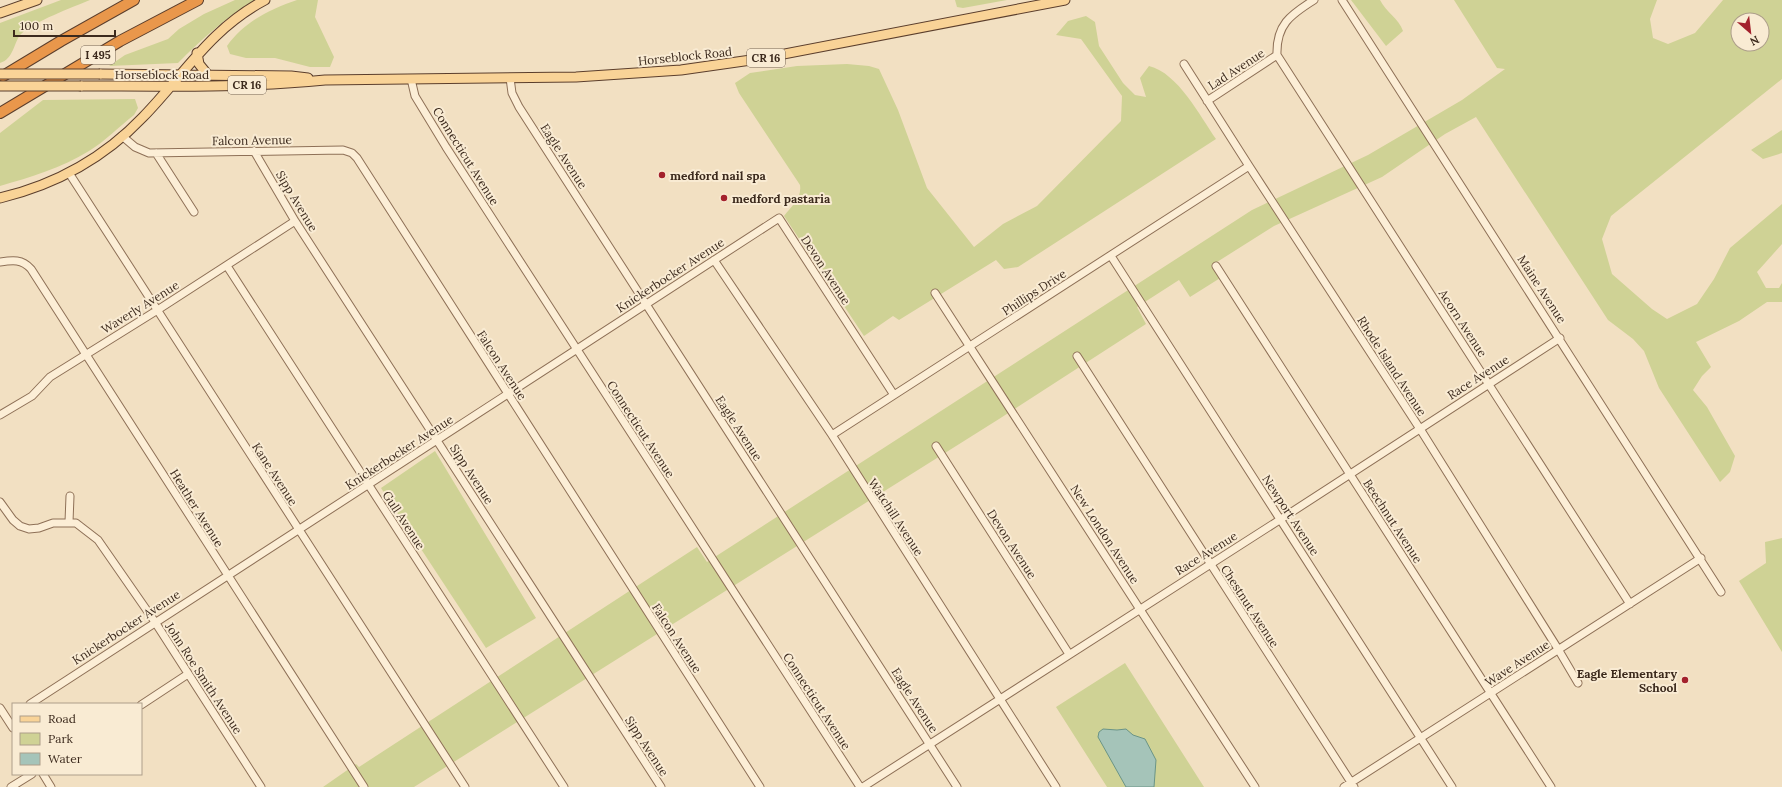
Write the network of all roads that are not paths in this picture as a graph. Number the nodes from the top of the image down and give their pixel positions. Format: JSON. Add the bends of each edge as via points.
{"nodes":[{"id":1,"x":37,"y":0,"type":"edge"},
{"id":2,"x":134,"y":0,"type":"edge"},
{"id":3,"x":198,"y":0,"type":"edge"},
{"id":4,"x":264,"y":0,"type":"edge"},
{"id":5,"x":1065,"y":0,"type":"edge"},
{"id":6,"x":1314,"y":0,"type":"edge"},
{"id":7,"x":1342,"y":0,"type":"edge"},
{"id":8,"x":0,"y":13,"type":"edge"},
{"id":9,"x":198,"y":53,"type":"junction"},
{"id":10,"x":1277,"y":55,"type":"junction"},
{"id":11,"x":1184,"y":64,"type":"dead end"},
{"id":12,"x":0,"y":74,"type":"edge"},
{"id":13,"x":179,"y":75,"type":"junction"},
{"id":14,"x":208,"y":75,"type":"junction"},
{"id":15,"x":0,"y":78,"type":"edge"},
{"id":16,"x":510,"y":78,"type":"junction"},
{"id":17,"x":411,"y":79,"type":"junction"},
{"id":18,"x":325,"y":80,"type":"junction"},
{"id":19,"x":0,"y":86,"type":"edge"},
{"id":20,"x":170,"y":86,"type":"junction"},
{"id":21,"x":1207,"y":101,"type":"junction"},
{"id":22,"x":0,"y":114,"type":"edge"},
{"id":23,"x":122,"y":136,"type":"junction"},
{"id":24,"x":254,"y":151,"type":"junction"},
{"id":25,"x":156,"y":153,"type":"junction"},
{"id":26,"x":1249,"y":166,"type":"junction"},
{"id":27,"x":69,"y":173,"type":"junction"},
{"id":28,"x":0,"y":198,"type":"edge"},
{"id":29,"x":194,"y":212,"type":"dead end"},
{"id":30,"x":779,"y":218,"type":"joint"},
{"id":31,"x":295,"y":221,"type":"junction"},
{"id":32,"x":1111,"y":256,"type":"junction"},
{"id":33,"x":714,"y":260,"type":"junction"},
{"id":34,"x":0,"y":262,"type":"edge"},
{"id":35,"x":227,"y":266,"type":"junction"},
{"id":36,"x":1216,"y":266,"type":"dead end"},
{"id":37,"x":935,"y":293,"type":"dead end"},
{"id":38,"x":645,"y":305,"type":"junction"},
{"id":39,"x":156,"y":311,"type":"junction"},
{"id":40,"x":1560,"y":338,"type":"junction"},
{"id":41,"x":970,"y":346,"type":"junction"},
{"id":42,"x":577,"y":349,"type":"junction"},
{"id":43,"x":86,"y":354,"type":"junction"},
{"id":44,"x":1076,"y":356,"type":"dead end"},
{"id":45,"x":1488,"y":383,"type":"junction"},
{"id":46,"x":507,"y":395,"type":"junction"},
{"id":47,"x":894,"y":396,"type":"junction"},
{"id":48,"x":0,"y":415,"type":"edge"},
{"id":49,"x":1419,"y":428,"type":"junction"},
{"id":50,"x":832,"y":435,"type":"junction"},
{"id":51,"x":436,"y":439,"type":"junction"},
{"id":52,"x":936,"y":446,"type":"dead end"},
{"id":53,"x":1350,"y":474,"type":"junction"},
{"id":54,"x":368,"y":485,"type":"junction"},
{"id":55,"x":70,"y":496,"type":"dead end"},
{"id":56,"x":0,"y":502,"type":"edge"},
{"id":57,"x":1281,"y":520,"type":"junction"},
{"id":58,"x":69,"y":522,"type":"junction"},
{"id":59,"x":298,"y":530,"type":"junction"},
{"id":60,"x":1701,"y":558,"type":"junction"},
{"id":61,"x":1209,"y":564,"type":"junction"},
{"id":62,"x":227,"y":575,"type":"junction"},
{"id":63,"x":1721,"y":592,"type":"dead end"},
{"id":64,"x":1630,"y":604,"type":"junction"},
{"id":65,"x":1140,"y":609,"type":"junction"},
{"id":66,"x":155,"y":622,"type":"junction"},
{"id":67,"x":1558,"y":649,"type":"junction"},
{"id":68,"x":1069,"y":654,"type":"junction"},
{"id":69,"x":188,"y":674,"type":"junction"},
{"id":70,"x":1578,"y":683,"type":"dead end"},
{"id":71,"x":1491,"y":693,"type":"junction"},
{"id":72,"x":999,"y":699,"type":"junction"},
{"id":73,"x":32,"y":703,"type":"edge"},
{"id":74,"x":142,"y":704,"type":"edge"},
{"id":75,"x":0,"y":708,"type":"edge"},
{"id":76,"x":10,"y":717,"type":"edge"},
{"id":77,"x":1421,"y":739,"type":"junction"},
{"id":78,"x":930,"y":744,"type":"junction"},
{"id":79,"x":30,"y":775,"type":"edge"},
{"id":80,"x":44,"y":775,"type":"edge"},
{"id":81,"x":1353,"y":785,"type":"edge"},
{"id":82,"x":11,"y":787,"type":"edge"},
{"id":83,"x":51,"y":787,"type":"edge"},
{"id":84,"x":260,"y":787,"type":"edge"},
{"id":85,"x":364,"y":787,"type":"edge"},
{"id":86,"x":465,"y":787,"type":"edge"},
{"id":87,"x":564,"y":787,"type":"edge"},
{"id":88,"x":661,"y":787,"type":"edge"},
{"id":89,"x":760,"y":787,"type":"edge"},
{"id":90,"x":860,"y":787,"type":"edge"},
{"id":91,"x":863,"y":787,"type":"edge"},
{"id":92,"x":957,"y":787,"type":"edge"},
{"id":93,"x":1056,"y":787,"type":"edge"},
{"id":94,"x":1255,"y":787,"type":"edge"},
{"id":95,"x":1344,"y":787,"type":"edge"},
{"id":96,"x":1452,"y":787,"type":"edge"},
{"id":97,"x":1551,"y":787,"type":"edge"}],
"edges":[{"from":1,"to":8,"type":"main road"},
{"from":2,"to":15,"type":"highway","number":"I 495"},
{"from":3,"to":22,"type":"highway","number":"I 495","via":[[120,41]]},
{"from":4,"to":9,"type":"main road","via":[[224,28]]},
{"from":5,"to":16,"type":"main road","name":"Horseblock Road","number":"CR 16","via":[[706,68]]},
{"from":6,"to":10,"type":"street","name":"Lad Avenue","via":[[1289,17],[1280,29],[1276,41]]},
{"from":7,"to":40,"type":"street","name":"Maine Avenue"},
{"from":9,"to":13,"type":"main road"},
{"from":9,"to":14,"type":"main road","via":[[199,64]]},
{"from":10,"to":21,"type":"street","name":"Lad Avenue"},
{"from":10,"to":45,"type":"street","name":"Acorn Avenue"},
{"from":11,"to":21,"type":"street","name":"Rhode Island Avenue"},
{"from":12,"to":13,"type":"main road","name":"Horseblock Road","number":"CR 16","bridge":true},
{"from":13,"to":14,"type":"main road","name":"Horseblock Road","number":"CR 16"},
{"from":13,"to":20,"type":"main road"},
{"from":14,"to":18,"type":"main road","name":"Horseblock Road","number":"CR 16","via":[[291,76]]},
{"from":16,"to":17,"type":"main road","name":"Horseblock Road","number":"CR 16"},
{"from":16,"to":38,"type":"street","name":"Eagle Avenue","via":[[512,93],[519,106]]},
{"from":17,"to":18,"type":"main road","name":"Horseblock Road","number":"CR 16"},
{"from":17,"to":42,"type":"street","name":"Connecticut Avenue","via":[[415,96],[446,147]]},
{"from":18,"to":20,"type":"main road","name":"Horseblock Road","number":"CR 16"},
{"from":19,"to":20,"type":"main road","name":"Horseblock Road","number":"CR 16","bridge":true},
{"from":20,"to":23,"type":"main road","via":[[144,117]]},
{"from":21,"to":26,"type":"street","name":"Rhode Island Avenue"},
{"from":23,"to":25,"type":"street","name":"Falcon Avenue","via":[[142,151]]},
{"from":23,"to":27,"type":"main road","via":[[93,159]]},
{"from":24,"to":25,"type":"street","name":"Falcon Avenue"},
{"from":24,"to":31,"type":"street","name":"Sipp Avenue"},
{"from":24,"to":46,"type":"street","name":"Falcon Avenue","via":[[343,150],[352,153]]},
{"from":25,"to":29,"type":"street"},
{"from":26,"to":32,"type":"street","name":"Phillips Drive"},
{"from":26,"to":49,"type":"street","name":"Rhode Island Avenue"},
{"from":27,"to":28,"type":"main road"},
{"from":27,"to":39,"type":"street","name":"Kane Avenue"},
{"from":30,"to":33,"type":"street","name":"Knickerbocker Avenue"},
{"from":30,"to":47,"type":"street","name":"Devon Avenue"},
{"from":31,"to":35,"type":"street","name":"Waverly Avenue"},
{"from":31,"to":51,"type":"street","name":"Sipp Avenue"},
{"from":32,"to":41,"type":"street","name":"Phillips Drive"},
{"from":32,"to":57,"type":"street","name":"Newport Avenue"},
{"from":33,"to":38,"type":"street","name":"Knickerbocker Avenue"},
{"from":33,"to":50,"type":"street","name":"Watchill Avenue"},
{"from":34,"to":43,"type":"street","name":"Heather Avenue","via":[[19,261],[31,269]]},
{"from":35,"to":39,"type":"street","name":"Waverly Avenue"},
{"from":35,"to":54,"type":"street","name":"Gull Avenue"},
{"from":36,"to":53,"type":"street","name":"Beechnut Avenue"},
{"from":37,"to":41,"type":"street","name":"New London Avenue"},
{"from":38,"to":42,"type":"street","name":"Knickerbocker Avenue"},
{"from":38,"to":78,"type":"street","name":"Eagle Avenue"},
{"from":39,"to":43,"type":"street","name":"Waverly Avenue"},
{"from":39,"to":59,"type":"street","name":"Kane Avenue"},
{"from":40,"to":45,"type":"street","name":"Race Avenue"},
{"from":40,"to":60,"type":"street","name":"Maine Avenue"},
{"from":41,"to":47,"type":"street","name":"Phillips Drive"},
{"from":41,"to":65,"type":"street","name":"New London Avenue"},
{"from":42,"to":46,"type":"street","name":"Knickerbocker Avenue"},
{"from":42,"to":90,"type":"street","name":"Connecticut Avenue"},
{"from":43,"to":48,"type":"street","name":"Waverly Avenue","via":[[50,377],[32,396]]},
{"from":43,"to":62,"type":"street","name":"Heather Avenue"},
{"from":44,"to":61,"type":"street","name":"Chestnut Avenue"},
{"from":45,"to":49,"type":"street","name":"Race Avenue"},
{"from":45,"to":64,"type":"street","name":"Acorn Avenue"},
{"from":46,"to":51,"type":"street","name":"Knickerbocker Avenue"},
{"from":46,"to":89,"type":"street","name":"Falcon Avenue"},
{"from":47,"to":50,"type":"street","name":"Phillips Drive"},
{"from":49,"to":53,"type":"street","name":"Race Avenue"},
{"from":49,"to":67,"type":"street","name":"Rhode Island Avenue"},
{"from":50,"to":72,"type":"street","name":"Watchill Avenue"},
{"from":51,"to":54,"type":"street","name":"Knickerbocker Avenue"},
{"from":51,"to":88,"type":"street","name":"Sipp Avenue"},
{"from":52,"to":68,"type":"street","name":"Devon Avenue"},
{"from":53,"to":57,"type":"street","name":"Race Avenue"},
{"from":53,"to":71,"type":"street","name":"Beechnut Avenue"},
{"from":54,"to":59,"type":"street","name":"Knickerbocker Avenue"},
{"from":54,"to":87,"type":"street","name":"Gull Avenue"},
{"from":55,"to":58,"type":"street"},
{"from":56,"to":58,"type":"street","via":[[13,520],[29,529]]},
{"from":57,"to":61,"type":"street","name":"Race Avenue"},
{"from":57,"to":77,"type":"street","name":"Newport Avenue"},
{"from":58,"to":66,"type":"street","name":"John Roe Smith Avenue","via":[[76,523],[98,540]]},
{"from":59,"to":62,"type":"street","name":"Knickerbocker Avenue"},
{"from":59,"to":86,"type":"street","name":"Kane Avenue"},
{"from":60,"to":63,"type":"street","name":"Maine Avenue"},
{"from":60,"to":64,"type":"street","name":"Wave Avenue"},
{"from":61,"to":65,"type":"street","name":"Race Avenue"},
{"from":61,"to":81,"type":"street","name":"Chestnut Avenue"},
{"from":62,"to":66,"type":"street","name":"Knickerbocker Avenue"},
{"from":62,"to":85,"type":"street","name":"Heather Avenue"},
{"from":64,"to":67,"type":"street","name":"Wave Avenue"},
{"from":65,"to":68,"type":"street","name":"Race Avenue"},
{"from":65,"to":94,"type":"street","name":"New London Avenue"},
{"from":66,"to":69,"type":"street","name":"John Roe Smith Avenue"},
{"from":66,"to":73,"type":"street","name":"Knickerbocker Avenue"},
{"from":67,"to":70,"type":"street","name":"Rhode Island Avenue"},
{"from":67,"to":71,"type":"street","name":"Wave Avenue"},
{"from":68,"to":72,"type":"street","name":"Race Avenue"},
{"from":69,"to":74,"type":"street"},
{"from":69,"to":84,"type":"street","name":"John Roe Smith Avenue"},
{"from":71,"to":77,"type":"street","name":"Wave Avenue"},
{"from":71,"to":97,"type":"street","name":"Beechnut Avenue"},
{"from":72,"to":78,"type":"street","name":"Race Avenue"},
{"from":72,"to":93,"type":"street","name":"Watchill Avenue"},
{"from":75,"to":76,"type":"street"},
{"from":77,"to":81,"type":"street","name":"Wave Avenue"},
{"from":77,"to":96,"type":"street","name":"Newport Avenue"},
{"from":78,"to":91,"type":"street","name":"Race Avenue"},
{"from":78,"to":92,"type":"street","name":"Eagle Avenue"},
{"from":79,"to":82,"type":"street"},
{"from":80,"to":83,"type":"street"},
{"from":81,"to":95,"type":"street","name":"Wave Avenue"}]}
